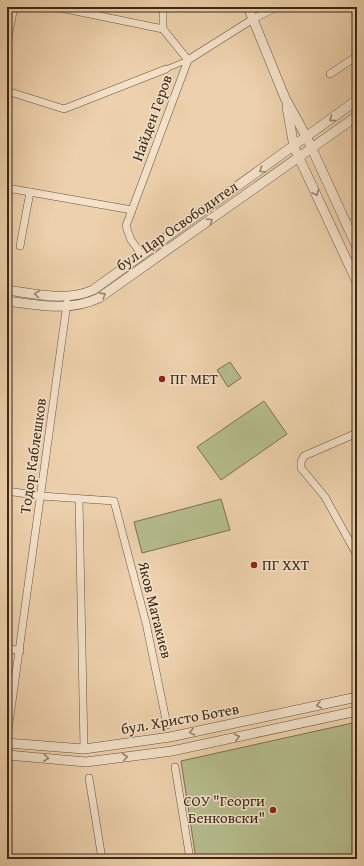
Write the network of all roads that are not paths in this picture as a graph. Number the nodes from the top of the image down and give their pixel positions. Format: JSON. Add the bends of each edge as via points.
{"nodes":[{"id":1,"x":14,"y":7,"type":"edge"},
{"id":2,"x":56,"y":7,"type":"edge"},
{"id":3,"x":163,"y":7,"type":"edge"},
{"id":4,"x":248,"y":7,"type":"edge"},
{"id":5,"x":277,"y":7,"type":"edge"},
{"id":6,"x":72,"y":9,"type":"edge"},
{"id":7,"x":253,"y":19,"type":"junction"},
{"id":8,"x":163,"y":29,"type":"junction"},
{"id":9,"x":7,"y":42,"type":"edge"},
{"id":10,"x":357,"y":56,"type":"edge"},
{"id":11,"x":188,"y":60,"type":"junction"},
{"id":12,"x":166,"y":69,"type":"joint"},
{"id":13,"x":330,"y":74,"type":"dead end"},
{"id":14,"x":7,"y":91,"type":"edge"},
{"id":15,"x":285,"y":98,"type":"junction"},
{"id":16,"x":357,"y":100,"type":"edge"},
{"id":17,"x":357,"y":116,"type":"edge"},
{"id":18,"x":306,"y":138,"type":"junction"},
{"id":19,"x":294,"y":147,"type":"junction"},
{"id":20,"x":312,"y":149,"type":"junction"},
{"id":21,"x":300,"y":158,"type":"junction"},
{"id":22,"x":7,"y":188,"type":"edge"},
{"id":23,"x":30,"y":192,"type":"junction"},
{"id":24,"x":132,"y":210,"type":"junction"},
{"id":25,"x":353,"y":222,"type":"edge"},
{"id":26,"x":20,"y":246,"type":"dead end"},
{"id":27,"x":357,"y":246,"type":"edge"},
{"id":28,"x":142,"y":255,"type":"junction"},
{"id":29,"x":357,"y":282,"type":"edge"},
{"id":30,"x":7,"y":290,"type":"edge"},
{"id":31,"x":68,"y":296,"type":"junction"},
{"id":32,"x":7,"y":300,"type":"edge"},
{"id":33,"x":66,"y":308,"type":"junction"},
{"id":34,"x":357,"y":432,"type":"edge"},
{"id":35,"x":7,"y":491,"type":"edge"},
{"id":36,"x":41,"y":496,"type":"junction"},
{"id":37,"x":79,"y":500,"type":"junction"},
{"id":38,"x":357,"y":555,"type":"edge"},
{"id":39,"x":7,"y":648,"type":"edge"},
{"id":40,"x":20,"y":651,"type":"junction"},
{"id":41,"x":357,"y":697,"type":"edge"},
{"id":42,"x":357,"y":711,"type":"edge"},
{"id":43,"x":167,"y":725,"type":"dead end"},
{"id":44,"x":7,"y":738,"type":"edge"},
{"id":45,"x":7,"y":743,"type":"edge"},
{"id":46,"x":84,"y":749,"type":"junction"},
{"id":47,"x":7,"y":755,"type":"edge"},
{"id":48,"x":175,"y":767,"type":"dead end"},
{"id":49,"x":89,"y":778,"type":"dead end"},
{"id":50,"x":102,"y":859,"type":"edge"},
{"id":51,"x":190,"y":859,"type":"edge"}],
"edges":[{"from":1,"to":9,"type":"street"},
{"from":2,"to":6,"type":"street"},
{"from":3,"to":8,"type":"street"},
{"from":4,"to":7,"type":"street"},
{"from":5,"to":7,"type":"street","name":"Найден Геров"},
{"from":6,"to":8,"type":"street"},
{"from":7,"to":11,"type":"street","name":"Найден Геров"},
{"from":7,"to":15,"type":"street"},
{"from":8,"to":11,"type":"street"},
{"from":10,"to":13,"type":"street"},
{"from":11,"to":12,"type":"street"},
{"from":11,"to":24,"type":"street","name":"Найден Геров"},
{"from":12,"to":14,"type":"street","via":[[64,109]]},
{"from":15,"to":18,"type":"street"},
{"from":15,"to":19,"type":"street"},
{"from":16,"to":18,"type":"street","one_way":true},
{"from":17,"to":20,"type":"street"},
{"from":18,"to":19,"type":"street","name":"бул. Цар Освободител"},
{"from":18,"to":20,"type":"street"},
{"from":19,"to":21,"type":"street"},
{"from":19,"to":28,"type":"street","name":"бул. Цар Освободител","one_way":true},
{"from":20,"to":21,"type":"street","name":"бул. Цар Освободител"},
{"from":20,"to":25,"type":"street"},
{"from":21,"to":29,"type":"street","one_way":true},
{"from":33,"to":21,"type":"street","name":"бул. Цар Освободител","one_way":true,"via":[[99,298]]},
{"from":22,"to":23,"type":"street"},
{"from":23,"to":24,"type":"street"},
{"from":23,"to":26,"type":"street"},
{"from":24,"to":28,"type":"street","name":"Найден Геров","via":[[126,226],[127,233]]},
{"from":25,"to":27,"type":"street"},
{"from":28,"to":31,"type":"street","name":"бул. Цар Освободител","via":[[93,290]]},
{"from":31,"to":30,"type":"street","name":"бул. Цар Освободител","one_way":true},
{"from":31,"to":33,"type":"street","name":"Тодор Каблешков"},
{"from":32,"to":33,"type":"street"},
{"from":33,"to":36,"type":"street","name":"Тодор Каблешков"},
{"from":34,"to":38,"type":"street","via":[[304,456],[301,462],[301,468],[324,497]]},
{"from":35,"to":36,"type":"street"},
{"from":36,"to":37,"type":"street"},
{"from":36,"to":40,"type":"street","name":"Тодор Каблешков"},
{"from":37,"to":43,"type":"street","name":"Яков Матакиев","via":[[114,502],[146,623]]},
{"from":37,"to":46,"type":"street"},
{"from":39,"to":40,"type":"street"},
{"from":40,"to":44,"type":"street","name":"Тодор Каблешков"},
{"from":41,"to":46,"type":"street","name":"бул. Христо Ботев","one_way":true,"via":[[170,737]]},
{"from":47,"to":42,"type":"street","name":"бул. Христо Ботев","one_way":true,"via":[[86,762],[156,753]]},
{"from":45,"to":46,"type":"street","name":"бул. Христо Ботев"},
{"from":48,"to":51,"type":"street"},
{"from":49,"to":50,"type":"street"}]}
